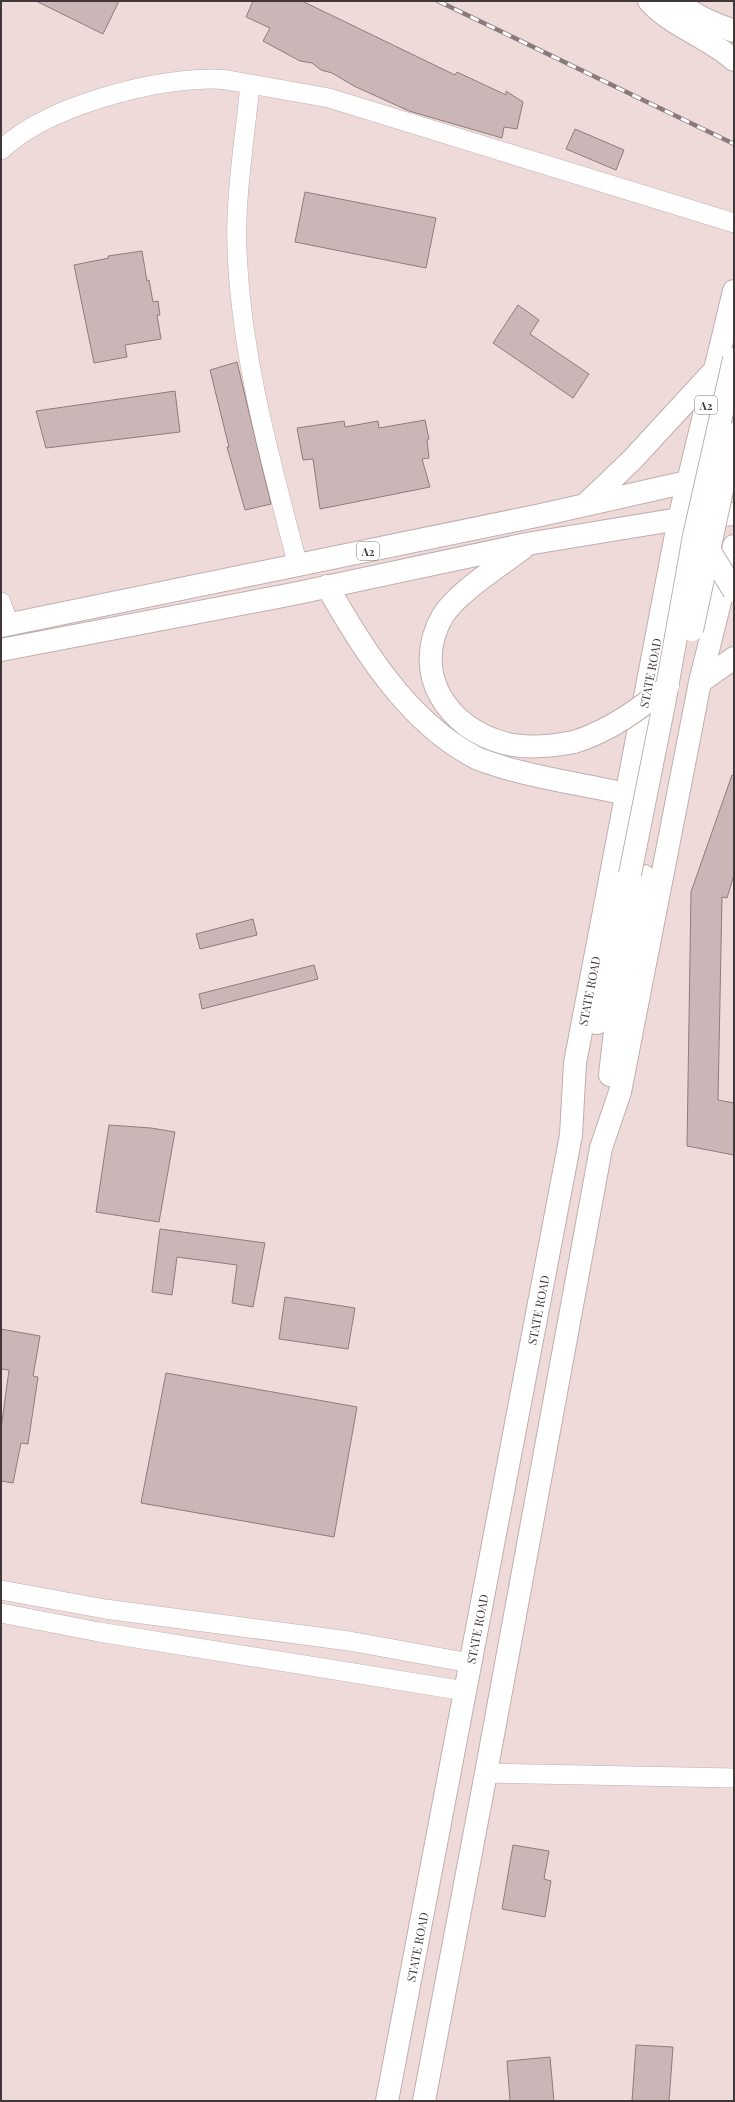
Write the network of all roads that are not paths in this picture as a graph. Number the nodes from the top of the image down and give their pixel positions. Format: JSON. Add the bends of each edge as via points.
{"nodes":[{"id":1,"x":649,"y":1,"type":"edge"},
{"id":2,"x":677,"y":1,"type":"edge"},
{"id":3,"x":734,"y":31,"type":"edge"},
{"id":4,"x":734,"y":60,"type":"edge"},
{"id":5,"x":250,"y":84,"type":"junction"},
{"id":6,"x":1,"y":150,"type":"edge"},
{"id":7,"x":734,"y":223,"type":"edge"},
{"id":8,"x":734,"y":291,"type":"edge"},
{"id":9,"x":734,"y":359,"type":"edge"},
{"id":10,"x":714,"y":371,"type":"junction"},
{"id":11,"x":734,"y":434,"type":"edge"},
{"id":12,"x":734,"y":476,"type":"edge"},
{"id":13,"x":687,"y":482,"type":"junction"},
{"id":14,"x":585,"y":504,"type":"junction"},
{"id":15,"x":734,"y":514,"type":"edge"},
{"id":16,"x":679,"y":519,"type":"junction"},
{"id":17,"x":527,"y":544,"type":"junction"},
{"id":18,"x":734,"y":546,"type":"edge"},
{"id":19,"x":709,"y":550,"type":"junction"},
{"id":20,"x":298,"y":566,"type":"junction"},
{"id":21,"x":734,"y":583,"type":"edge"},
{"id":22,"x":327,"y":586,"type":"junction"},
{"id":23,"x":734,"y":591,"type":"edge"},
{"id":24,"x":1,"y":602,"type":"edge"},
{"id":25,"x":717,"y":614,"type":"junction"},
{"id":26,"x":5,"y":626,"type":"edge"},
{"id":27,"x":1,"y":650,"type":"edge"},
{"id":28,"x":734,"y":658,"type":"edge"},
{"id":29,"x":700,"y":682,"type":"junction"},
{"id":30,"x":668,"y":686,"type":"junction"},
{"id":31,"x":626,"y":794,"type":"junction"},
{"id":32,"x":637,"y":875,"type":"junction"},
{"id":33,"x":571,"y":1135,"type":"junction"},
{"id":34,"x":601,"y":1148,"type":"junction"},
{"id":35,"x":1,"y":1590,"type":"edge"},
{"id":36,"x":1,"y":1613,"type":"edge"},
{"id":37,"x":470,"y":1663,"type":"junction"},
{"id":38,"x":465,"y":1691,"type":"junction"},
{"id":39,"x":486,"y":1773,"type":"junction"},
{"id":40,"x":734,"y":1778,"type":"edge"},
{"id":41,"x":387,"y":2101,"type":"edge"},
{"id":42,"x":424,"y":2101,"type":"edge"}],
"edges":[{"from":1,"to":4,"type":"main road","via":[[663,16],[724,51]]},
{"from":2,"to":3,"type":"main road","via":[[705,20]]},
{"from":5,"to":6,"type":"street","via":[[212,78],[126,92],[84,104],[42,122]]},
{"from":5,"to":7,"type":"street","via":[[329,98]]},
{"from":5,"to":20,"type":"street","via":[[240,176],[237,249],[245,343],[261,424]]},
{"from":8,"to":10,"type":"main road","number":"A2"},
{"from":9,"to":30,"type":"main road","bridge":true,"via":[[694,536]]},
{"from":10,"to":13,"type":"main road","number":"A2"},
{"from":10,"to":14,"type":"main road","via":[[632,460]]},
{"from":11,"to":19,"type":"main road","bridge":true},
{"from":12,"to":13,"type":"main road","number":"A2"},
{"from":13,"to":14,"type":"main road","number":"A2"},
{"from":13,"to":16,"type":"main road","number":"A2"},
{"from":14,"to":20,"type":"main road","number":"A2"},
{"from":15,"to":16,"type":"main road","number":"A2"},
{"from":16,"to":17,"type":"main road","number":"A2"},
{"from":16,"to":31,"type":"main road","name":"STATE ROAD"},
{"from":17,"to":22,"type":"main road","number":"A2"},
{"from":17,"to":30,"type":"main road","bridge":true,"via":[[455,600],[435,633],[431,671],[443,702],[452,714],[486,736],[505,743],[558,745],[585,738],[624,719]]},
{"from":18,"to":25,"type":"main road"},
{"from":19,"to":23,"type":"main road","bridge":true},
{"from":19,"to":32,"type":"main road","bridge":true},
{"from":20,"to":26,"type":"main road","number":"A2"},
{"from":21,"to":25,"type":"main road"},
{"from":22,"to":27,"type":"main road","number":"A2"},
{"from":22,"to":31,"type":"main road","via":[[352,631],[391,685],[439,735],[471,756],[525,775]]},
{"from":24,"to":26,"type":"street"},
{"from":25,"to":29,"type":"main road"},
{"from":28,"to":29,"type":"main road"},
{"from":29,"to":34,"type":"main road","via":[[620,1092]]},
{"from":30,"to":32,"type":"main road","bridge":true},
{"from":31,"to":33,"type":"main road","name":"STATE ROAD","via":[[575,1063]]},
{"from":32,"to":33,"type":"main road","via":[[614,952]]},
{"from":32,"to":34,"type":"main road"},
{"from":33,"to":37,"type":"main road","name":"STATE ROAD"},
{"from":34,"to":39,"type":"main road"},
{"from":35,"to":37,"type":"street","via":[[105,1609],[349,1641]]},
{"from":36,"to":38,"type":"street","via":[[99,1632]]},
{"from":37,"to":38,"type":"main road","name":"STATE ROAD"},
{"from":38,"to":41,"type":"main road","name":"STATE ROAD"},
{"from":39,"to":40,"type":"street"},
{"from":39,"to":42,"type":"main road"}]}
